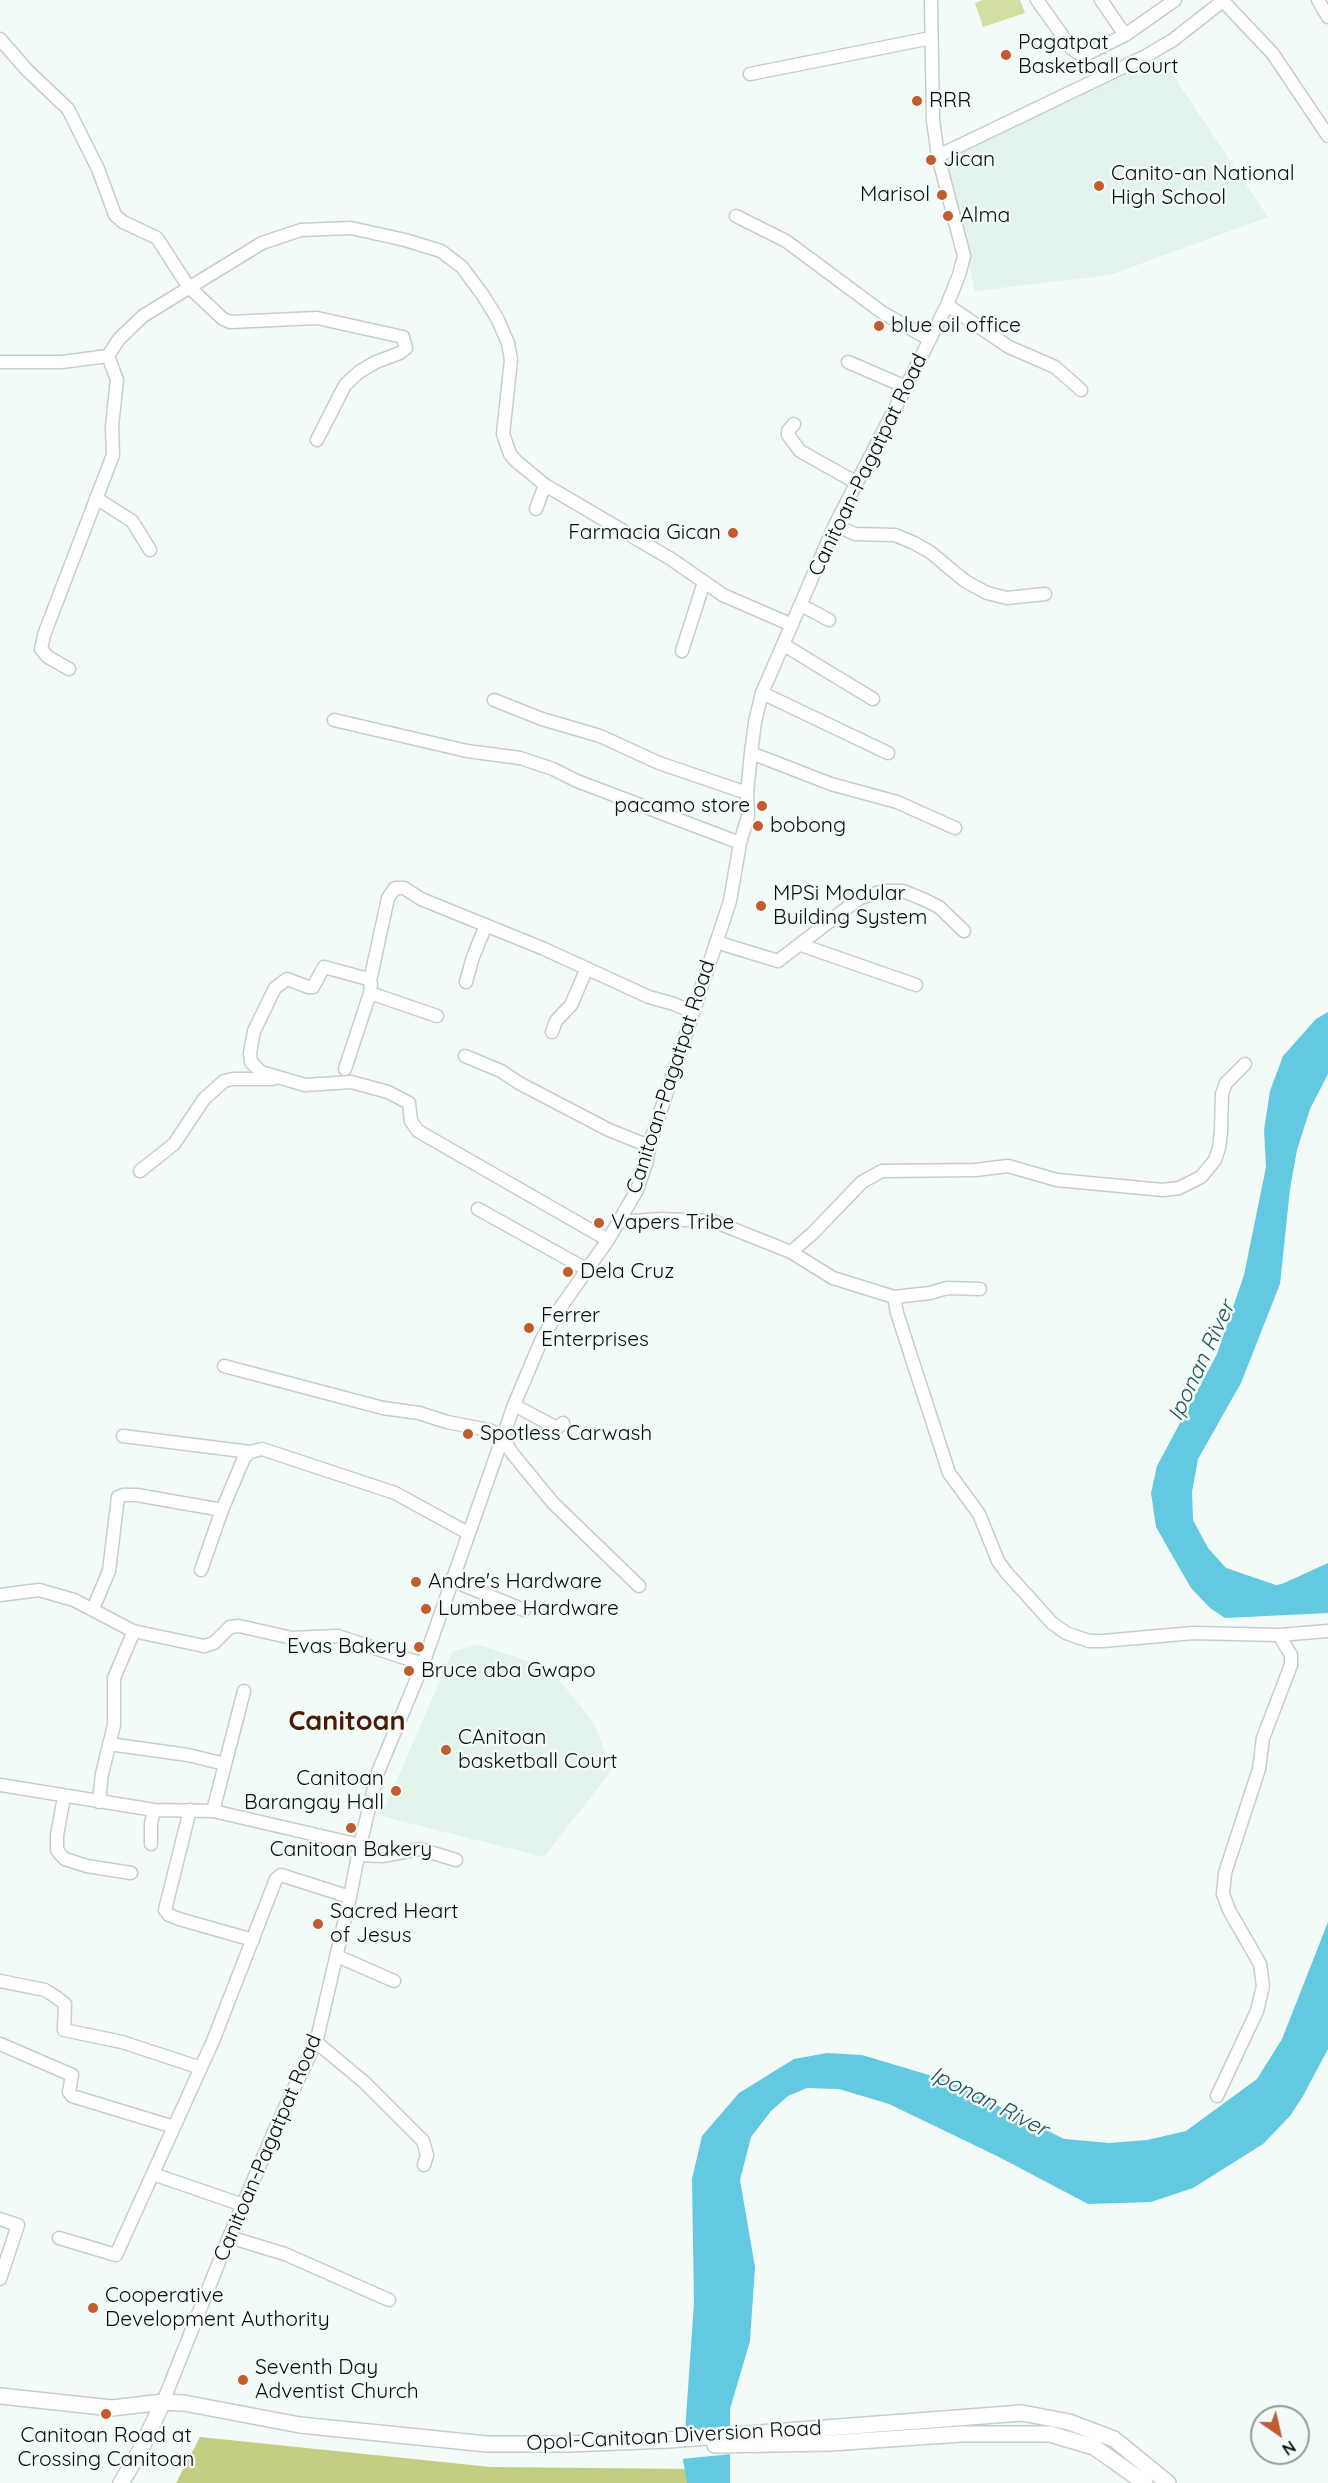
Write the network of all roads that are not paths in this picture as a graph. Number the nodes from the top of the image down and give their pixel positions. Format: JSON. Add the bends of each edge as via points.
{"nodes":[{"id":1,"x":931,"y":0,"type":"edge"},
{"id":2,"x":1037,"y":0,"type":"edge"},
{"id":3,"x":1101,"y":0,"type":"edge"},
{"id":4,"x":1175,"y":0,"type":"edge"},
{"id":5,"x":1224,"y":0,"type":"edge"},
{"id":6,"x":1318,"y":0,"type":"edge"},
{"id":7,"x":1162,"y":4,"type":"edge"},
{"id":8,"x":1328,"y":17,"type":"edge"},
{"id":9,"x":1125,"y":35,"type":"junction"},
{"id":10,"x":931,"y":38,"type":"junction"},
{"id":11,"x":0,"y":39,"type":"edge"},
{"id":12,"x":750,"y":74,"type":"dead end"},
{"id":13,"x":1328,"y":136,"type":"edge"},
{"id":14,"x":938,"y":156,"type":"junction"},
{"id":15,"x":736,"y":216,"type":"dead end"},
{"id":16,"x":188,"y":286,"type":"junction"},
{"id":17,"x":947,"y":305,"type":"junction"},
{"id":18,"x":929,"y":339,"type":"junction"},
{"id":19,"x":108,"y":356,"type":"junction"},
{"id":20,"x":0,"y":362,"type":"edge"},
{"id":21,"x":848,"y":362,"type":"dead end"},
{"id":22,"x":906,"y":387,"type":"junction"},
{"id":23,"x":1081,"y":390,"type":"dead end"},
{"id":24,"x":794,"y":424,"type":"dead end"},
{"id":25,"x":317,"y":441,"type":"dead end"},
{"id":26,"x":857,"y":483,"type":"junction"},
{"id":27,"x":545,"y":485,"type":"junction"},
{"id":28,"x":96,"y":498,"type":"junction"},
{"id":29,"x":536,"y":509,"type":"dead end"},
{"id":30,"x":835,"y":525,"type":"junction"},
{"id":31,"x":150,"y":550,"type":"dead end"},
{"id":32,"x":704,"y":582,"type":"junction"},
{"id":33,"x":1045,"y":594,"type":"dead end"},
{"id":34,"x":801,"y":605,"type":"junction"},
{"id":35,"x":829,"y":620,"type":"dead end"},
{"id":36,"x":792,"y":625,"type":"junction"},
{"id":37,"x":784,"y":645,"type":"junction"},
{"id":38,"x":682,"y":651,"type":"dead end"},
{"id":39,"x":69,"y":669,"type":"dead end"},
{"id":40,"x":762,"y":693,"type":"junction"},
{"id":41,"x":873,"y":699,"type":"dead end"},
{"id":42,"x":494,"y":700,"type":"dead end"},
{"id":43,"x":334,"y":720,"type":"dead end"},
{"id":44,"x":751,"y":753,"type":"junction"},
{"id":45,"x":888,"y":753,"type":"dead end"},
{"id":46,"x":747,"y":793,"type":"junction"},
{"id":47,"x":955,"y":828,"type":"dead end"},
{"id":48,"x":740,"y":843,"type":"junction"},
{"id":49,"x":486,"y":925,"type":"junction"},
{"id":50,"x":964,"y":931,"type":"dead end"},
{"id":51,"x":716,"y":942,"type":"junction"},
{"id":52,"x":801,"y":945,"type":"junction"},
{"id":53,"x":587,"y":968,"type":"junction"},
{"id":54,"x":466,"y":981,"type":"dead end"},
{"id":55,"x":916,"y":985,"type":"dead end"},
{"id":56,"x":370,"y":987,"type":"junction"},
{"id":57,"x":692,"y":1012,"type":"junction"},
{"id":58,"x":437,"y":1016,"type":"dead end"},
{"id":59,"x":552,"y":1032,"type":"dead end"},
{"id":60,"x":465,"y":1056,"type":"dead end"},
{"id":61,"x":1245,"y":1064,"type":"dead end"},
{"id":62,"x":345,"y":1069,"type":"dead end"},
{"id":63,"x":280,"y":1078,"type":"junction"},
{"id":64,"x":649,"y":1146,"type":"junction"},
{"id":65,"x":140,"y":1171,"type":"dead end"},
{"id":66,"x":478,"y":1209,"type":"dead end"},
{"id":67,"x":619,"y":1222,"type":"junction"},
{"id":68,"x":608,"y":1240,"type":"junction"},
{"id":69,"x":791,"y":1251,"type":"junction"},
{"id":70,"x":586,"y":1269,"type":"junction"},
{"id":71,"x":980,"y":1288,"type":"dead end"},
{"id":72,"x":894,"y":1297,"type":"junction"},
{"id":73,"x":224,"y":1366,"type":"dead end"},
{"id":74,"x":514,"y":1405,"type":"junction"},
{"id":75,"x":563,"y":1423,"type":"dead end"},
{"id":76,"x":123,"y":1436,"type":"dead end"},
{"id":77,"x":502,"y":1436,"type":"junction"},
{"id":78,"x":250,"y":1452,"type":"junction"},
{"id":79,"x":222,"y":1510,"type":"junction"},
{"id":80,"x":468,"y":1533,"type":"junction"},
{"id":81,"x":201,"y":1570,"type":"dead end"},
{"id":82,"x":451,"y":1580,"type":"junction"},
{"id":83,"x":639,"y":1586,"type":"dead end"},
{"id":84,"x":0,"y":1595,"type":"edge"},
{"id":85,"x":93,"y":1609,"type":"junction"},
{"id":86,"x":524,"y":1610,"type":"dead end"},
{"id":87,"x":134,"y":1631,"type":"junction"},
{"id":88,"x":1328,"y":1631,"type":"edge"},
{"id":89,"x":1279,"y":1635,"type":"junction"},
{"id":90,"x":423,"y":1664,"type":"junction"},
{"id":91,"x":244,"y":1691,"type":"dead end"},
{"id":92,"x":109,"y":1744,"type":"junction"},
{"id":93,"x":225,"y":1764,"type":"junction"},
{"id":94,"x":0,"y":1785,"type":"edge"},
{"id":95,"x":64,"y":1797,"type":"junction"},
{"id":96,"x":99,"y":1802,"type":"junction"},
{"id":97,"x":154,"y":1810,"type":"junction"},
{"id":98,"x":190,"y":1810,"type":"junction"},
{"id":99,"x":213,"y":1811,"type":"junction"},
{"id":100,"x":151,"y":1844,"type":"dead end"},
{"id":101,"x":359,"y":1850,"type":"junction"},
{"id":102,"x":456,"y":1860,"type":"dead end"},
{"id":103,"x":132,"y":1873,"type":"dead end"},
{"id":104,"x":351,"y":1897,"type":"junction"},
{"id":105,"x":253,"y":1940,"type":"junction"},
{"id":106,"x":337,"y":1956,"type":"junction"},
{"id":107,"x":0,"y":1981,"type":"edge"},
{"id":108,"x":394,"y":1981,"type":"dead end"},
{"id":109,"x":316,"y":2042,"type":"junction"},
{"id":110,"x":0,"y":2044,"type":"edge"},
{"id":111,"x":201,"y":2068,"type":"junction"},
{"id":112,"x":1217,"y":2096,"type":"dead end"},
{"id":113,"x":174,"y":2127,"type":"junction"},
{"id":114,"x":424,"y":2165,"type":"dead end"},
{"id":115,"x":153,"y":2174,"type":"junction"},
{"id":116,"x":243,"y":2205,"type":"junction"},
{"id":117,"x":0,"y":2219,"type":"edge"},
{"id":118,"x":229,"y":2237,"type":"junction"},
{"id":119,"x":59,"y":2238,"type":"dead end"},
{"id":120,"x":0,"y":2279,"type":"edge"},
{"id":121,"x":389,"y":2300,"type":"dead end"},
{"id":122,"x":0,"y":2396,"type":"edge"},
{"id":123,"x":161,"y":2406,"type":"junction"},
{"id":124,"x":689,"y":2439,"type":"junction"},
{"id":125,"x":738,"y":2440,"type":"junction"},
{"id":126,"x":121,"y":2483,"type":"edge"},
{"id":127,"x":1145,"y":2483,"type":"edge"},
{"id":128,"x":1168,"y":2483,"type":"edge"}],
"edges":[{"from":1,"to":10,"type":"street","name":"Canitoan-Pagatpat Road"},
{"from":2,"to":9,"type":"street","via":[[1079,55],[1092,53]]},
{"from":3,"to":9,"type":"street"},
{"from":4,"to":7,"type":"street"},
{"from":5,"to":13,"type":"street","via":[[1274,54]]},
{"from":5,"to":14,"type":"street","via":[[1144,57]]},
{"from":6,"to":8,"type":"street"},
{"from":7,"to":9,"type":"street"},
{"from":10,"to":12,"type":"street"},
{"from":10,"to":14,"type":"street","name":"Canitoan-Pagatpat Road"},
{"from":11,"to":16,"type":"street","via":[[68,110],[98,169],[115,215],[157,238]]},
{"from":14,"to":17,"type":"street","name":"Canitoan-Pagatpat Road","via":[[964,256]]},
{"from":15,"to":18,"type":"street","via":[[786,240],[883,313]]},
{"from":16,"to":19,"type":"street","via":[[142,316]]},
{"from":16,"to":25,"type":"street","via":[[230,322],[317,318],[403,337],[406,348],[400,353],[376,362],[345,385]]},
{"from":16,"to":27,"type":"street","via":[[262,243],[301,230],[368,231],[441,251],[462,267],[502,329],[511,360],[503,434],[510,454]]},
{"from":17,"to":18,"type":"street","name":"Canitoan-Pagatpat Road"},
{"from":17,"to":23,"type":"street","via":[[1009,347],[1055,367]]},
{"from":18,"to":22,"type":"street","name":"Canitoan-Pagatpat Road"},
{"from":19,"to":20,"type":"street","via":[[62,362]]},
{"from":19,"to":28,"type":"street","via":[[117,380],[113,456]]},
{"from":21,"to":22,"type":"street"},
{"from":22,"to":26,"type":"street","name":"Canitoan-Pagatpat Road"},
{"from":24,"to":26,"type":"street","via":[[788,435],[801,451]]},
{"from":26,"to":30,"type":"street","name":"Canitoan-Pagatpat Road"},
{"from":27,"to":29,"type":"street"},
{"from":27,"to":32,"type":"street"},
{"from":28,"to":31,"type":"street","via":[[132,521]]},
{"from":28,"to":39,"type":"street","via":[[41,649]]},
{"from":30,"to":33,"type":"street","via":[[855,534],[895,535],[914,543],[987,593],[1007,598]]},
{"from":30,"to":34,"type":"street","name":"Canitoan-Pagatpat Road"},
{"from":32,"to":36,"type":"street","via":[[723,595]]},
{"from":32,"to":38,"type":"street"},
{"from":34,"to":35,"type":"street"},
{"from":34,"to":36,"type":"street","name":"Canitoan-Pagatpat Road"},
{"from":36,"to":37,"type":"street","name":"Canitoan-Pagatpat Road"},
{"from":37,"to":40,"type":"street","name":"Canitoan-Pagatpat Road"},
{"from":37,"to":41,"type":"street"},
{"from":40,"to":44,"type":"street","name":"Canitoan-Pagatpat Road"},
{"from":40,"to":45,"type":"street"},
{"from":42,"to":46,"type":"street"},
{"from":43,"to":48,"type":"street","via":[[467,751],[520,758]]},
{"from":44,"to":46,"type":"street","name":"Canitoan-Pagatpat Road"},
{"from":44,"to":47,"type":"street","via":[[831,784],[897,802]]},
{"from":46,"to":48,"type":"street","name":"Canitoan-Pagatpat Road","via":[[748,816]]},
{"from":48,"to":51,"type":"street","name":"Canitoan-Pagatpat Road","via":[[730,901]]},
{"from":49,"to":53,"type":"street"},
{"from":49,"to":54,"type":"street"},
{"from":49,"to":56,"type":"street","via":[[421,899],[404,888],[395,888],[388,898]]},
{"from":50,"to":52,"type":"street","via":[[926,900],[903,891],[884,891],[860,898]]},
{"from":51,"to":52,"type":"street","via":[[778,961]]},
{"from":51,"to":57,"type":"street","name":"Canitoan-Pagatpat Road"},
{"from":52,"to":55,"type":"street"},
{"from":53,"to":57,"type":"street"},
{"from":53,"to":59,"type":"street","via":[[571,1005],[556,1021]]},
{"from":56,"to":58,"type":"street"},
{"from":56,"to":62,"type":"street"},
{"from":56,"to":63,"type":"street","via":[[327,967],[311,987],[287,979],[279,984],[254,1031],[250,1053],[256,1069]]},
{"from":57,"to":64,"type":"street","name":"Canitoan-Pagatpat Road"},
{"from":60,"to":64,"type":"street","via":[[501,1071],[609,1130]]},
{"from":61,"to":69,"type":"street","via":[[1226,1083],[1222,1094],[1221,1132],[1215,1160],[1202,1177],[1179,1188],[1162,1190],[1058,1180],[1008,1166],[882,1171],[862,1182]]},
{"from":63,"to":65,"type":"street","via":[[224,1081],[204,1099],[174,1144]]},
{"from":63,"to":68,"type":"street","via":[[305,1085],[351,1082],[399,1097],[409,1102],[411,1121],[418,1131]]},
{"from":64,"to":67,"type":"street","name":"Canitoan-Pagatpat Road","via":[[637,1190]]},
{"from":66,"to":70,"type":"street"},
{"from":67,"to":68,"type":"street","name":"Canitoan-Pagatpat Road"},
{"from":67,"to":69,"type":"street","via":[[713,1221]]},
{"from":68,"to":70,"type":"street","name":"Canitoan-Pagatpat Road"},
{"from":69,"to":72,"type":"street","via":[[825,1275]]},
{"from":70,"to":74,"type":"street","name":"Canitoan-Pagatpat Road","via":[[541,1341]]},
{"from":71,"to":72,"type":"street","via":[[947,1288]]},
{"from":72,"to":89,"type":"street","via":[[949,1473],[979,1514],[998,1561],[1052,1623],[1089,1641],[1193,1633]]},
{"from":73,"to":77,"type":"street"},
{"from":74,"to":75,"type":"street","via":[[557,1428]]},
{"from":74,"to":77,"type":"street","name":"Canitoan-Pagatpat Road"},
{"from":76,"to":78,"type":"street"},
{"from":77,"to":80,"type":"street","name":"Canitoan-Pagatpat Road"},
{"from":77,"to":83,"type":"street","via":[[553,1503]]},
{"from":78,"to":79,"type":"street"},
{"from":78,"to":80,"type":"street","via":[[272,1452],[395,1493]]},
{"from":79,"to":81,"type":"street"},
{"from":79,"to":85,"type":"street","via":[[137,1495],[118,1497],[109,1570]]},
{"from":80,"to":82,"type":"street","name":"Canitoan-Pagatpat Road"},
{"from":82,"to":86,"type":"street"},
{"from":82,"to":90,"type":"street","name":"Canitoan-Pagatpat Road"},
{"from":84,"to":85,"type":"street","via":[[39,1590]]},
{"from":85,"to":87,"type":"street"},
{"from":87,"to":90,"type":"street","via":[[204,1646],[235,1626],[292,1638],[338,1636]]},
{"from":87,"to":92,"type":"street","via":[[114,1678],[114,1725]]},
{"from":88,"to":89,"type":"street"},
{"from":89,"to":112,"type":"street","via":[[1291,1655],[1291,1665],[1263,1738],[1258,1769],[1225,1873],[1223,1894],[1260,1964],[1263,1986],[1257,2011]]},
{"from":90,"to":101,"type":"street","name":"Canitoan-Pagatpat Road","via":[[378,1772]]},
{"from":91,"to":93,"type":"street"},
{"from":92,"to":93,"type":"street"},
{"from":92,"to":96,"type":"street"},
{"from":93,"to":99,"type":"street"},
{"from":94,"to":95,"type":"street"},
{"from":95,"to":96,"type":"street"},
{"from":95,"to":103,"type":"street","via":[[57,1835],[57,1850],[62,1856],[87,1866]]},
{"from":96,"to":97,"type":"street"},
{"from":97,"to":98,"type":"street"},
{"from":97,"to":100,"type":"street"},
{"from":98,"to":99,"type":"street"},
{"from":98,"to":105,"type":"street","via":[[165,1910],[179,1919]]},
{"from":99,"to":101,"type":"street"},
{"from":101,"to":102,"type":"street","via":[[382,1856],[420,1848]]},
{"from":101,"to":104,"type":"street","name":"Canitoan-Pagatpat Road"},
{"from":104,"to":105,"type":"street","via":[[281,1875],[267,1898]]},
{"from":104,"to":106,"type":"street","name":"Canitoan-Pagatpat Road"},
{"from":105,"to":111,"type":"street"},
{"from":106,"to":108,"type":"street"},
{"from":106,"to":109,"type":"street","name":"Canitoan-Pagatpat Road"},
{"from":107,"to":111,"type":"street","via":[[45,1990],[56,1997],[65,2004],[64,2030],[122,2042]]},
{"from":109,"to":114,"type":"street","via":[[364,2082],[423,2141],[427,2155]]},
{"from":109,"to":116,"type":"street","name":"Canitoan-Pagatpat Road"},
{"from":110,"to":113,"type":"street","via":[[72,2075],[72,2096]]},
{"from":111,"to":113,"type":"street"},
{"from":113,"to":115,"type":"street"},
{"from":115,"to":116,"type":"street"},
{"from":115,"to":119,"type":"street","via":[[116,2255]]},
{"from":116,"to":118,"type":"street","name":"Canitoan-Pagatpat Road"},
{"from":117,"to":120,"type":"street","via":[[18,2224]]},
{"from":118,"to":121,"type":"street","via":[[285,2254]]},
{"from":118,"to":123,"type":"street","name":"Canitoan-Pagatpat Road"},
{"from":122,"to":123,"type":"main road","name":"Opol-Canitoan Diversion Road","via":[[112,2408]]},
{"from":123,"to":124,"type":"main road","name":"Opol-Canitoan Diversion Road","via":[[184,2403],[300,2425],[477,2443]]},
{"from":123,"to":126,"type":"main road"},
{"from":124,"to":125,"type":"main road","name":"Opol-Canitoan Diversion Road"},
{"from":124,"to":125,"type":"main road","name":"Opol-Canitoan Diversion Road","via":[[720,2446]]},
{"from":125,"to":127,"type":"main road","name":"Opol-Canitoan Diversion Road","via":[[841,2442],[961,2434],[1050,2434],[1094,2448]]},
{"from":125,"to":128,"type":"main road","name":"Opol-Canitoan Diversion Road","via":[[1022,2413],[1069,2422],[1114,2439]]}]}
